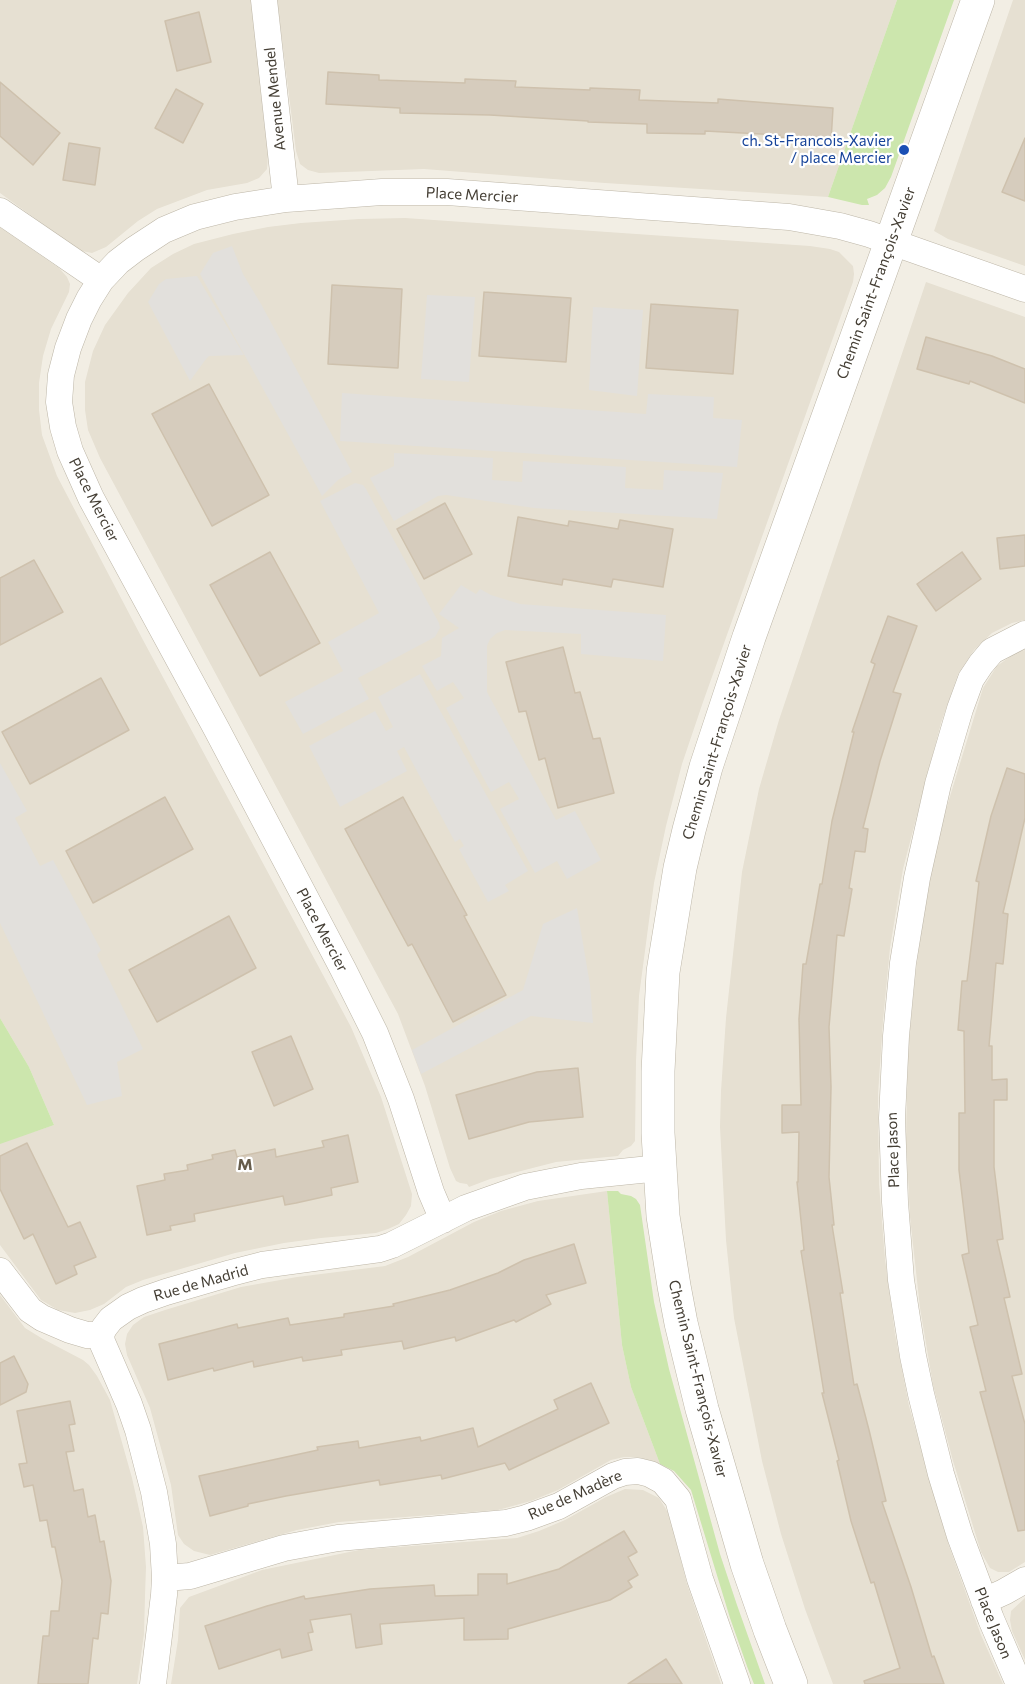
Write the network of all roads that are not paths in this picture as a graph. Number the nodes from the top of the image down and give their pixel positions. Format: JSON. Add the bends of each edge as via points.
{"nodes":[{"id":1,"x":264,"y":0,"type":"edge"},
{"id":2,"x":978,"y":0,"type":"edge"},
{"id":3,"x":286,"y":199,"type":"junction"},
{"id":4,"x":0,"y":211,"type":"edge"},
{"id":5,"x":891,"y":241,"type":"junction"},
{"id":6,"x":101,"y":280,"type":"junction"},
{"id":7,"x":1025,"y":289,"type":"edge"},
{"id":8,"x":1025,"y":634,"type":"edge"},
{"id":9,"x":660,"y":1168,"type":"junction"},
{"id":10,"x":443,"y":1220,"type":"junction"},
{"id":11,"x":0,"y":1271,"type":"edge"},
{"id":12,"x":101,"y":1335,"type":"junction"},
{"id":13,"x":165,"y":1578,"type":"junction"},
{"id":14,"x":1025,"y":1580,"type":"edge"},
{"id":15,"x":984,"y":1601,"type":"junction"},
{"id":16,"x":153,"y":1684,"type":"edge"},
{"id":17,"x":737,"y":1684,"type":"edge"},
{"id":18,"x":791,"y":1684,"type":"edge"},
{"id":19,"x":1019,"y":1684,"type":"edge"}],
"edges":[{"from":1,"to":3,"type":"street","name":"Avenue Mendel"},
{"from":2,"to":5,"type":"street","name":"Chemin Saint-François-Xavier"},
{"from":3,"to":5,"type":"street","name":"Place Mercier","via":[[447,192],[789,217]]},
{"from":3,"to":6,"type":"street","name":"Place Mercier","via":[[212,212],[180,223],[145,241]]},
{"from":4,"to":6,"type":"street"},
{"from":5,"to":7,"type":"street","name":"Place Mercier"},
{"from":5,"to":9,"type":"street","name":"Chemin Saint-François-Xavier","via":[[749,637],[689,830],[663,972],[658,1071]]},
{"from":6,"to":10,"type":"street","name":"Place Mercier","via":[[79,319],[61,375],[59,402],[70,451],[91,498],[375,1033]]},
{"from":8,"to":15,"type":"street","name":"Place Jason","via":[[992,651],[981,664],[971,679],[948,748],[910,916],[893,1076],[898,1238],[912,1356],[947,1494]]},
{"from":9,"to":10,"type":"street","name":"Rue de Madrid","via":[[544,1183],[480,1202]]},
{"from":9,"to":18,"type":"street","name":"Chemin Saint-François-Xavier","via":[[674,1286],[694,1375],[747,1564]]},
{"from":10,"to":12,"type":"street","name":"Rue de Madrid","via":[[380,1249],[262,1265],[166,1292],[128,1307],[111,1319]]},
{"from":11,"to":12,"type":"street","via":[[30,1310],[42,1318],[87,1335]]},
{"from":12,"to":13,"type":"street","via":[[146,1459],[163,1544]]},
{"from":13,"to":16,"type":"street"},
{"from":13,"to":17,"type":"street","name":"Rue de Madère","via":[[190,1576],[284,1548],[338,1538],[526,1518],[559,1506],[612,1476],[638,1471],[663,1481],[678,1499],[700,1579]]},
{"from":14,"to":15,"type":"street"},
{"from":15,"to":19,"type":"street","name":"Place Jason"}]}
